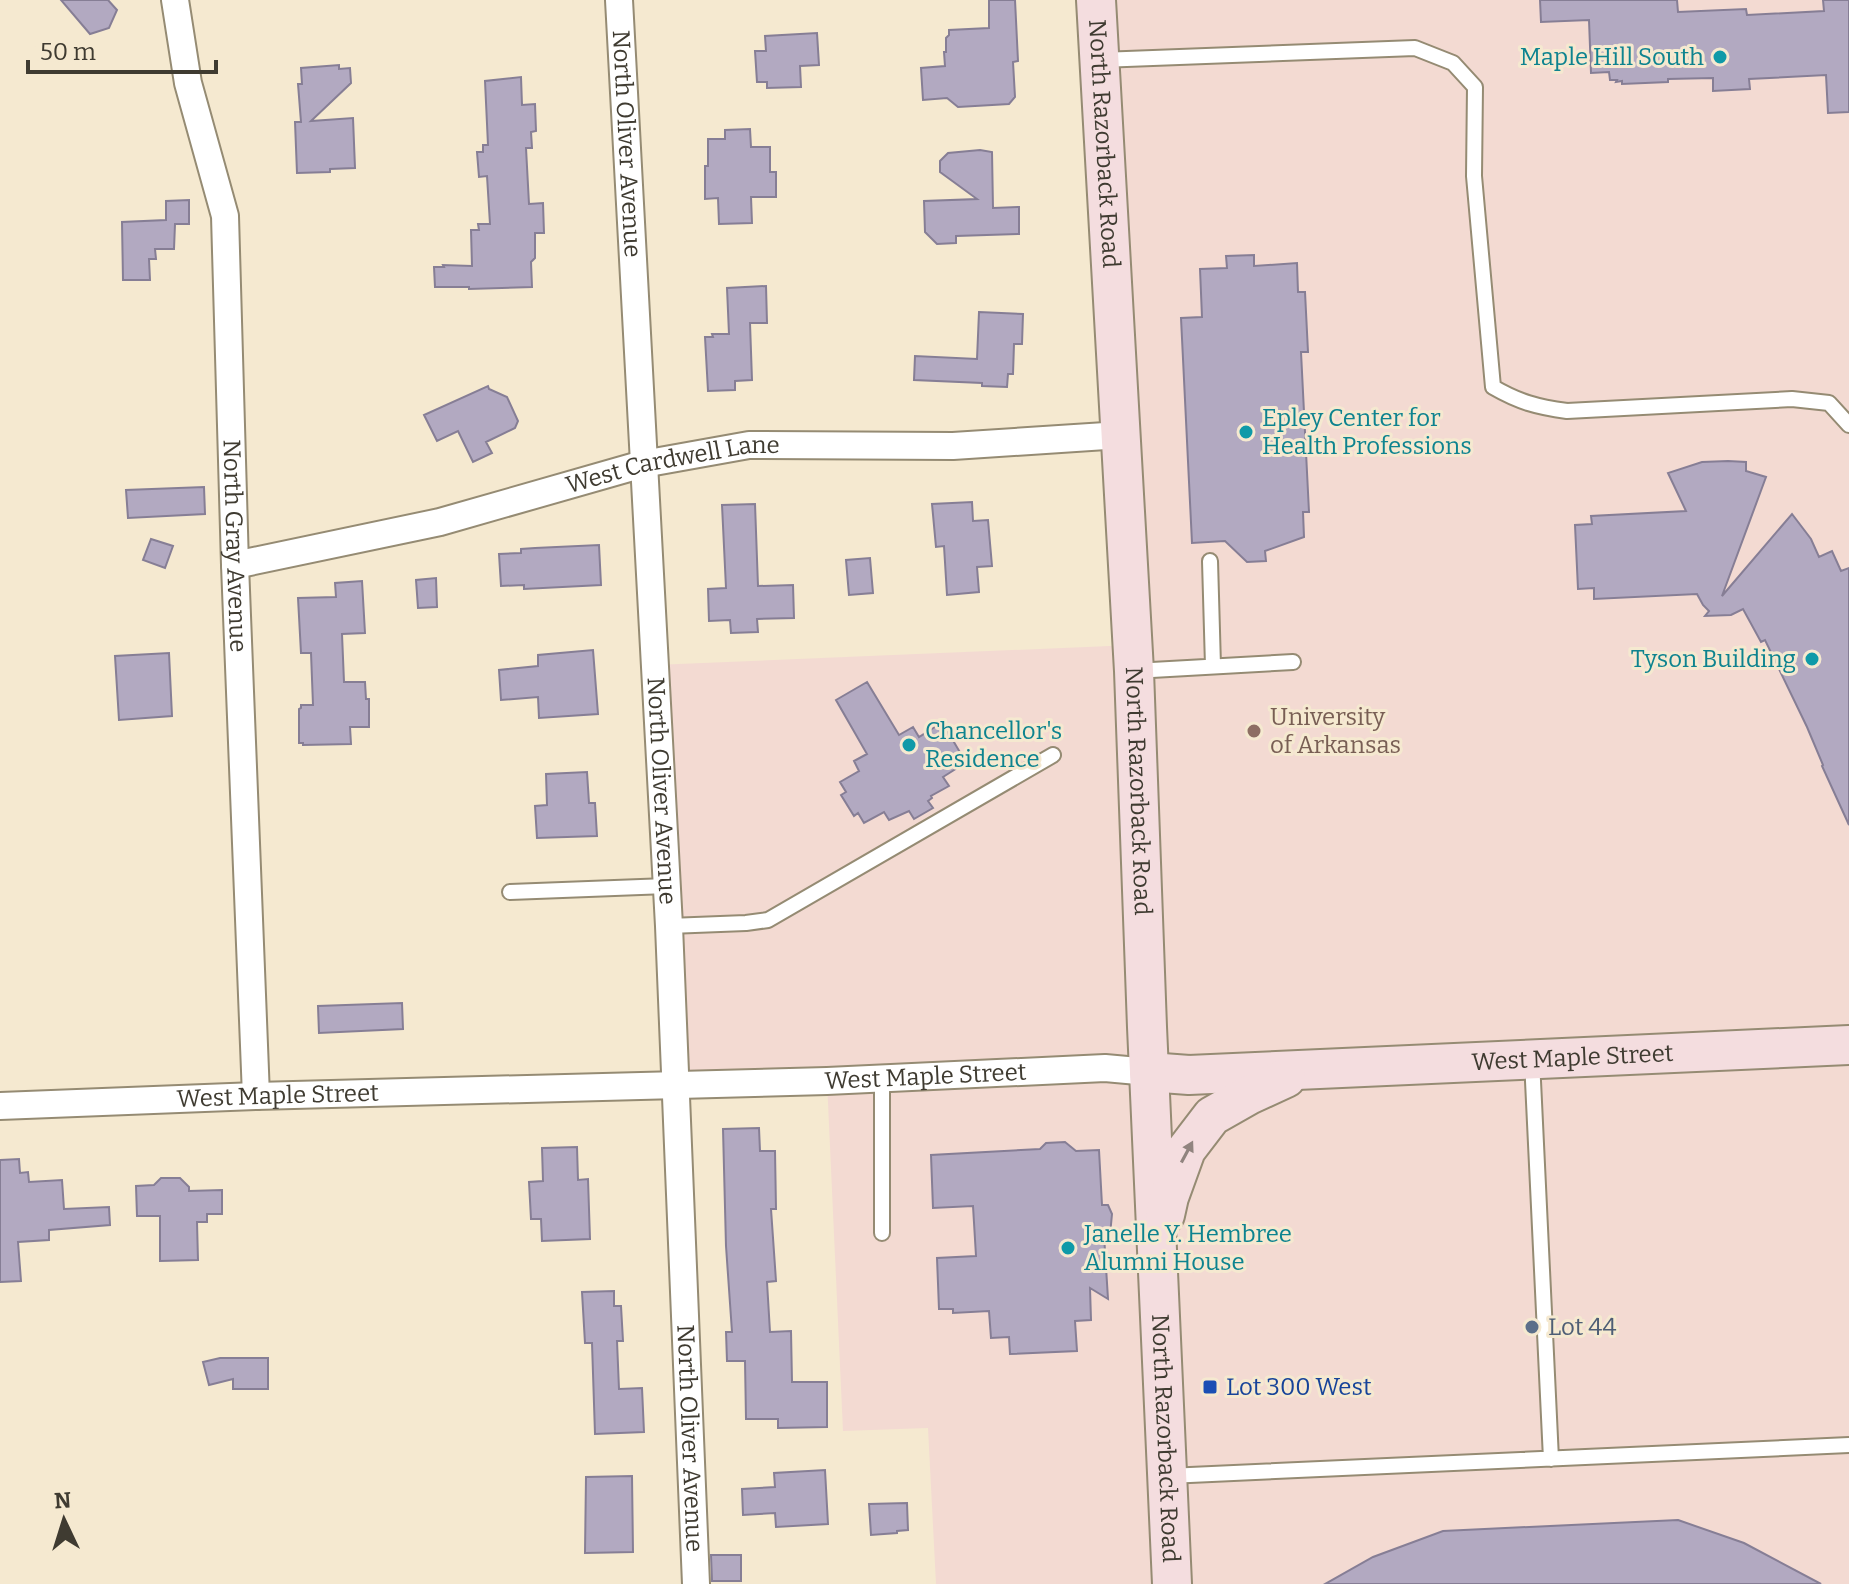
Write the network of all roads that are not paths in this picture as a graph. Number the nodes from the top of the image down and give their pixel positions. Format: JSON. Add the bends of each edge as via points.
{"nodes":[{"id":1,"x":175,"y":0,"type":"edge"},
{"id":2,"x":619,"y":0,"type":"edge"},
{"id":3,"x":1096,"y":0,"type":"edge"},
{"id":4,"x":1100,"y":60,"type":"junction"},
{"id":5,"x":1849,"y":425,"type":"edge"},
{"id":6,"x":1121,"y":435,"type":"junction"},
{"id":7,"x":643,"y":464,"type":"junction"},
{"id":8,"x":1210,"y":561,"type":"dead end"},
{"id":9,"x":235,"y":565,"type":"junction"},
{"id":10,"x":1293,"y":662,"type":"dead end"},
{"id":11,"x":1213,"y":666,"type":"junction"},
{"id":12,"x":1134,"y":671,"type":"junction"},
{"id":13,"x":1053,"y":755,"type":"dead end"},
{"id":14,"x":667,"y":886,"type":"junction"},
{"id":15,"x":510,"y":892,"type":"dead end"},
{"id":16,"x":669,"y":926,"type":"junction"},
{"id":17,"x":1849,"y":1045,"type":"edge"},
{"id":18,"x":1532,"y":1059,"type":"junction"},
{"id":19,"x":1303,"y":1070,"type":"junction"},
{"id":20,"x":1149,"y":1072,"type":"junction"},
{"id":21,"x":882,"y":1078,"type":"junction"},
{"id":22,"x":676,"y":1085,"type":"junction"},
{"id":23,"x":256,"y":1096,"type":"junction"},
{"id":24,"x":0,"y":1106,"type":"edge"},
{"id":25,"x":882,"y":1233,"type":"dead end"},
{"id":26,"x":1158,"y":1253,"type":"junction"},
{"id":27,"x":1849,"y":1445,"type":"edge"},
{"id":28,"x":1551,"y":1459,"type":"junction"},
{"id":29,"x":1167,"y":1476,"type":"junction"},
{"id":30,"x":696,"y":1584,"type":"edge"},
{"id":31,"x":1172,"y":1584,"type":"edge"}],
"edges":[{"from":1,"to":9,"type":"street","name":"North Gray Avenue","via":[[188,83],[225,216]]},
{"from":2,"to":7,"type":"street","name":"North Oliver Avenue"},
{"from":3,"to":4,"type":"main road","name":"North Razorback Road"},
{"from":4,"to":5,"type":"lane","via":[[1415,48],[1453,63],[1475,87],[1474,176],[1493,387],[1517,400],[1567,411],[1792,399],[1829,403]]},
{"from":4,"to":6,"type":"main road","name":"North Razorback Road"},
{"from":6,"to":7,"type":"street","name":"West Cardwell Lane","via":[[953,446],[749,445]]},
{"from":6,"to":12,"type":"main road","name":"North Razorback Road"},
{"from":7,"to":9,"type":"street","name":"West Cardwell Lane","via":[[440,522]]},
{"from":7,"to":14,"type":"street","name":"North Oliver Avenue"},
{"from":8,"to":11,"type":"lane"},
{"from":9,"to":23,"type":"street","name":"North Gray Avenue"},
{"from":10,"to":11,"type":"lane"},
{"from":11,"to":12,"type":"lane"},
{"from":12,"to":20,"type":"main road","name":"North Razorback Road"},
{"from":13,"to":16,"type":"lane","via":[[768,920]]},
{"from":14,"to":15,"type":"lane"},
{"from":14,"to":16,"type":"street","name":"North Oliver Avenue"},
{"from":16,"to":22,"type":"street","name":"North Oliver Avenue"},
{"from":17,"to":18,"type":"main road","name":"West Maple Street"},
{"from":18,"to":19,"type":"main road","name":"West Maple Street"},
{"from":18,"to":28,"type":"lane"},
{"from":19,"to":20,"type":"main road","name":"West Maple Street"},
{"from":26,"to":19,"type":"main road","one_way":true,"via":[[1169,1197],[1186,1150],[1212,1116]]},
{"from":20,"to":21,"type":"street","name":"West Maple Street","via":[[1105,1068]]},
{"from":20,"to":26,"type":"main road","name":"North Razorback Road"},
{"from":21,"to":22,"type":"street","name":"West Maple Street"},
{"from":21,"to":25,"type":"lane"},
{"from":22,"to":23,"type":"street","name":"West Maple Street"},
{"from":22,"to":30,"type":"street","name":"North Oliver Avenue"},
{"from":23,"to":24,"type":"street","name":"West Maple Street"},
{"from":26,"to":29,"type":"main road","name":"North Razorback Road"},
{"from":27,"to":28,"type":"lane"},
{"from":28,"to":29,"type":"lane"},
{"from":29,"to":31,"type":"main road","name":"North Razorback Road"}]}
